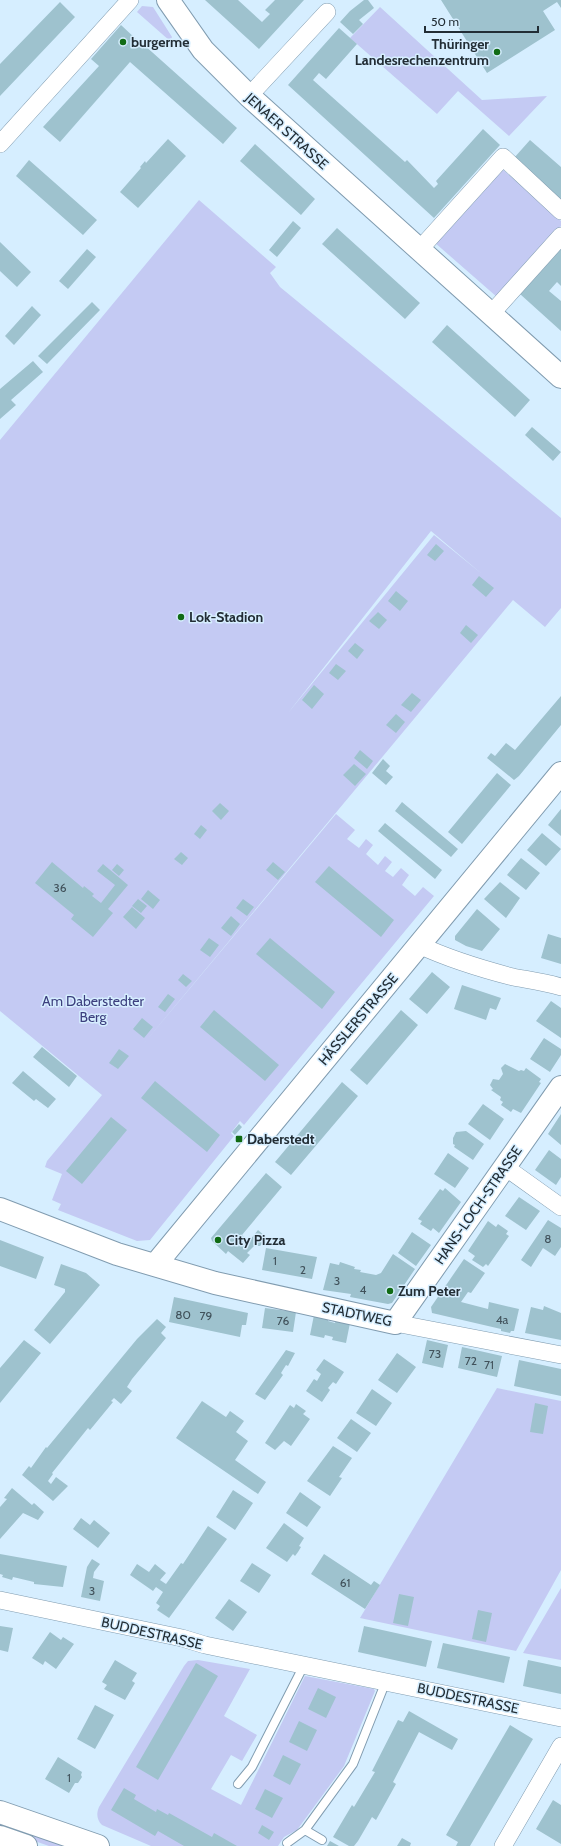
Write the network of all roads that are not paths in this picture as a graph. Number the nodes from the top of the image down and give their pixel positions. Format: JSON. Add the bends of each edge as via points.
{"nodes":[{"id":1,"x":130,"y":0,"type":"edge"},
{"id":2,"x":168,"y":0,"type":"edge"},
{"id":3,"x":327,"y":12,"type":"dead end"},
{"id":4,"x":248,"y":96,"type":"junction"},
{"id":5,"x":0,"y":144,"type":"edge"},
{"id":6,"x":561,"y":211,"type":"edge"},
{"id":7,"x":561,"y":236,"type":"edge"},
{"id":8,"x":419,"y":250,"type":"junction"},
{"id":9,"x":491,"y":314,"type":"junction"},
{"id":10,"x":561,"y":377,"type":"edge"},
{"id":11,"x":561,"y":773,"type":"edge"},
{"id":12,"x":419,"y":945,"type":"junction"},
{"id":13,"x":561,"y":987,"type":"edge"},
{"id":14,"x":561,"y":1087,"type":"edge"},
{"id":15,"x":505,"y":1167,"type":"junction"},
{"id":16,"x":561,"y":1207,"type":"edge"},
{"id":17,"x":0,"y":1209,"type":"edge"},
{"id":18,"x":155,"y":1265,"type":"junction"},
{"id":19,"x":395,"y":1323,"type":"junction"},
{"id":20,"x":561,"y":1355,"type":"edge"},
{"id":21,"x":0,"y":1600,"type":"edge"},
{"id":22,"x":304,"y":1665,"type":"junction"},
{"id":23,"x":386,"y":1681,"type":"junction"},
{"id":24,"x":561,"y":1718,"type":"edge"},
{"id":25,"x":561,"y":1746,"type":"edge"},
{"id":26,"x":238,"y":1784,"type":"dead end"},
{"id":27,"x":0,"y":1812,"type":"edge"},
{"id":28,"x":305,"y":1830,"type":"junction"},
{"id":29,"x":0,"y":1837,"type":"edge"},
{"id":30,"x":322,"y":1840,"type":"dead end"},
{"id":31,"x":287,"y":1843,"type":"dead end"},
{"id":32,"x":26,"y":1846,"type":"edge"},
{"id":33,"x":98,"y":1846,"type":"edge"},
{"id":34,"x":503,"y":1846,"type":"edge"}],
"edges":[{"from":1,"to":5,"type":"street"},
{"from":2,"to":4,"type":"street","name":"JENAER STRASSE","via":[[203,50]]},
{"from":3,"to":4,"type":"street"},
{"from":4,"to":8,"type":"street","name":"JENAER STRASSE"},
{"from":6,"to":8,"type":"street","via":[[502,157]]},
{"from":7,"to":9,"type":"street"},
{"from":8,"to":9,"type":"street","name":"JENAER STRASSE"},
{"from":9,"to":10,"type":"street","name":"JENAER STRASSE"},
{"from":11,"to":12,"type":"street","name":"HÄSSLERSTRASSE"},
{"from":12,"to":13,"type":"street","via":[[505,974]]},
{"from":12,"to":18,"type":"street","name":"HÄSSLERSTRASSE"},
{"from":14,"to":15,"type":"street","name":"HANS-LOCH-STRASSE"},
{"from":15,"to":16,"type":"street"},
{"from":15,"to":19,"type":"street","name":"HANS-LOCH-STRASSE"},
{"from":17,"to":18,"type":"street","name":"STADTWEG","via":[[117,1254]]},
{"from":18,"to":19,"type":"street","name":"STADTWEG","via":[[215,1282]]},
{"from":19,"to":20,"type":"street","name":"STADTWEG"},
{"from":21,"to":22,"type":"street","name":"BUDDESTRASSE"},
{"from":22,"to":23,"type":"street","name":"BUDDESTRASSE"},
{"from":22,"to":26,"type":"lane","via":[[252,1767]]},
{"from":23,"to":24,"type":"street","name":"BUDDESTRASSE"},
{"from":23,"to":28,"type":"lane","via":[[353,1764]]},
{"from":25,"to":34,"type":"street"},
{"from":27,"to":33,"type":"street"},
{"from":28,"to":30,"type":"lane"},
{"from":28,"to":31,"type":"lane"},
{"from":29,"to":32,"type":"street"}]}
